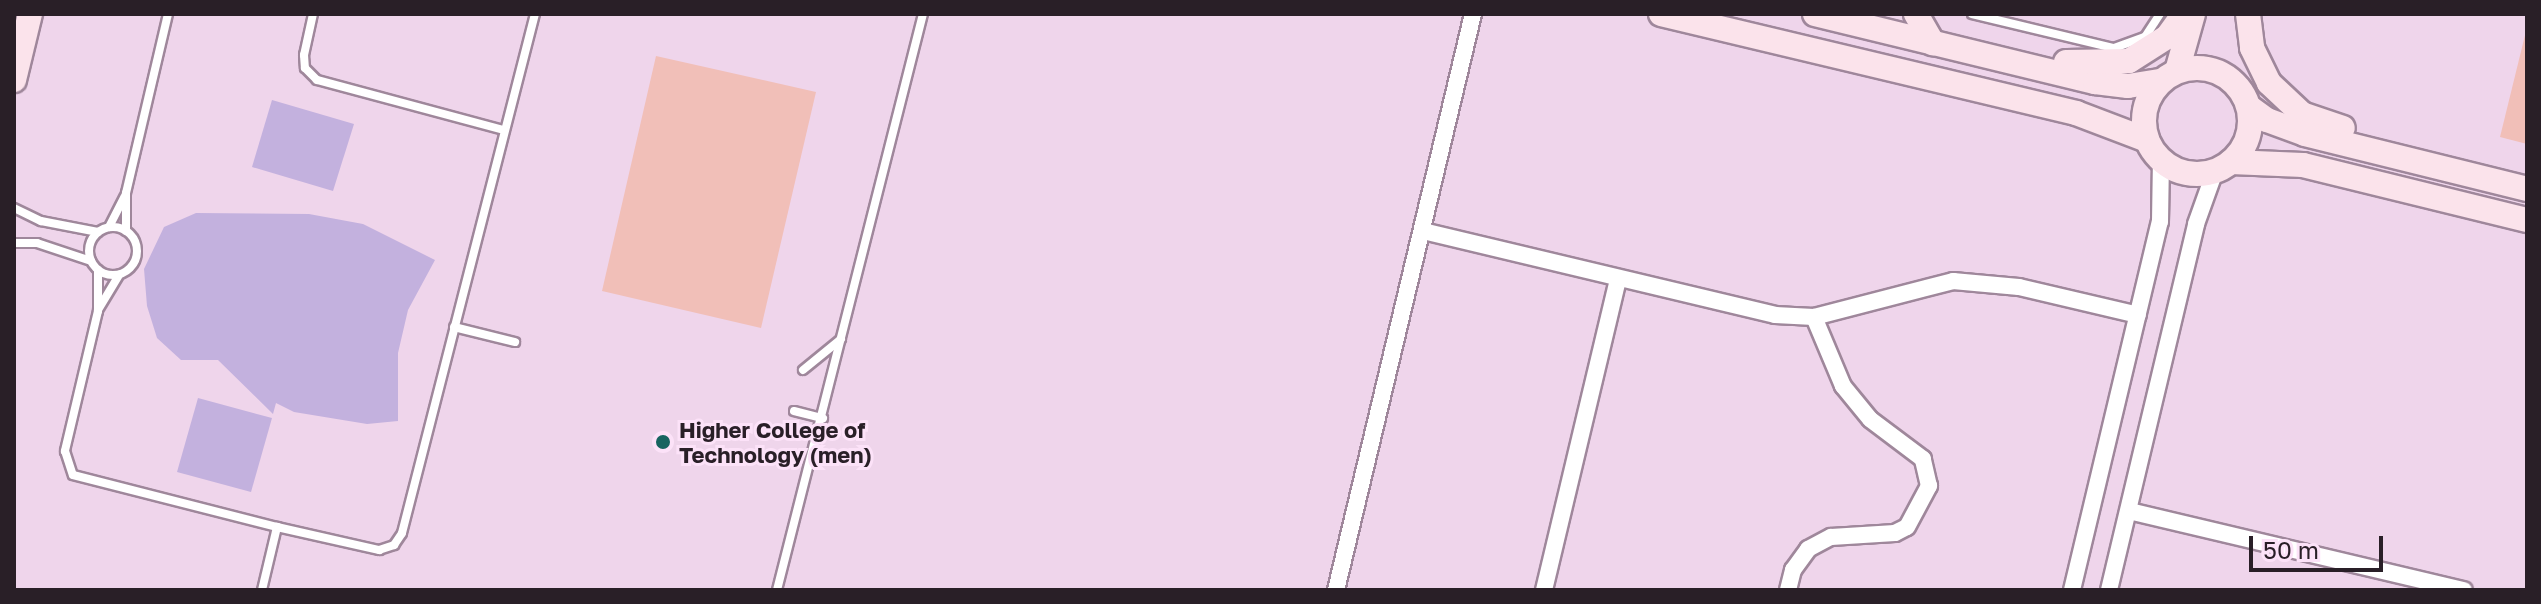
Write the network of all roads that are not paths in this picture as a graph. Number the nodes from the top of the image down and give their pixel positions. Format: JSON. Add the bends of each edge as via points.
{"nodes":[{"id":1,"x":30,"y":14,"type":"edge"},
{"id":2,"x":168,"y":14,"type":"edge"},
{"id":3,"x":313,"y":14,"type":"edge"},
{"id":4,"x":535,"y":14,"type":"edge"},
{"id":5,"x":923,"y":14,"type":"edge"},
{"id":6,"x":1473,"y":14,"type":"edge"},
{"id":7,"x":1661,"y":14,"type":"edge"},
{"id":8,"x":1815,"y":14,"type":"edge"},
{"id":9,"x":1916,"y":14,"type":"edge"},
{"id":10,"x":1972,"y":14,"type":"edge"},
{"id":11,"x":2160,"y":14,"type":"edge"},
{"id":12,"x":2184,"y":14,"type":"edge"},
{"id":13,"x":2193,"y":14,"type":"edge"},
{"id":14,"x":2246,"y":14,"type":"edge"},
{"id":15,"x":1933,"y":43,"type":"junction"},
{"id":16,"x":2030,"y":66,"type":"junction"},
{"id":17,"x":2169,"y":76,"type":"junction"},
{"id":18,"x":14,"y":80,"type":"edge"},
{"id":19,"x":2245,"y":99,"type":"junction"},
{"id":20,"x":504,"y":130,"type":"junction"},
{"id":21,"x":2147,"y":140,"type":"junction"},
{"id":22,"x":2161,"y":160,"type":"junction"},
{"id":23,"x":2412,"y":162,"type":"junction"},
{"id":24,"x":2223,"y":166,"type":"junction"},
{"id":25,"x":2527,"y":189,"type":"edge"},
{"id":26,"x":126,"y":193,"type":"junction"},
{"id":27,"x":14,"y":208,"type":"edge"},
{"id":28,"x":2527,"y":220,"type":"edge"},
{"id":29,"x":109,"y":227,"type":"junction"},
{"id":30,"x":126,"y":231,"type":"junction"},
{"id":31,"x":1423,"y":231,"type":"junction"},
{"id":32,"x":98,"y":232,"type":"junction"},
{"id":33,"x":14,"y":243,"type":"edge"},
{"id":34,"x":91,"y":261,"type":"junction"},
{"id":35,"x":98,"y":270,"type":"junction"},
{"id":36,"x":119,"y":275,"type":"junction"},
{"id":37,"x":1618,"y":280,"type":"junction"},
{"id":38,"x":98,"y":311,"type":"junction"},
{"id":39,"x":2138,"y":315,"type":"junction"},
{"id":40,"x":1814,"y":317,"type":"junction"},
{"id":41,"x":454,"y":327,"type":"junction"},
{"id":42,"x":844,"y":335,"type":"junction"},
{"id":43,"x":515,"y":342,"type":"dead end"},
{"id":44,"x":803,"y":370,"type":"dead end"},
{"id":45,"x":794,"y":411,"type":"dead end"},
{"id":46,"x":823,"y":418,"type":"junction"},
{"id":47,"x":2129,"y":511,"type":"junction"},
{"id":48,"x":277,"y":527,"type":"junction"},
{"id":49,"x":262,"y":590,"type":"edge"},
{"id":50,"x":777,"y":590,"type":"edge"},
{"id":51,"x":1336,"y":590,"type":"edge"},
{"id":52,"x":1544,"y":590,"type":"edge"},
{"id":53,"x":1788,"y":590,"type":"edge"},
{"id":54,"x":2072,"y":590,"type":"edge"},
{"id":55,"x":2109,"y":590,"type":"edge"},
{"id":56,"x":2464,"y":590,"type":"edge"}],
"edges":[{"from":1,"to":18,"type":"main road"},
{"from":2,"to":26,"type":"lane"},
{"from":3,"to":20,"type":"lane","via":[[304,55],[305,68],[317,80]]},
{"from":4,"to":20,"type":"lane"},
{"from":5,"to":42,"type":"lane"},
{"from":6,"to":31,"type":"street"},
{"from":7,"to":21,"type":"main road","via":[[2076,113]]},
{"from":8,"to":15,"type":"main road"},
{"from":9,"to":15,"type":"main road"},
{"from":10,"to":11,"type":"lane","via":[[2114,48],[2145,37]]},
{"from":12,"to":16,"type":"main road","via":[[2167,37],[2129,61]]},
{"from":13,"to":17,"type":"main road"},
{"from":14,"to":19,"type":"main road","via":[[2238,51]]},
{"from":14,"to":23,"type":"main road","via":[[2258,66],[2289,104],[2311,118],[2374,138]]},
{"from":15,"to":16,"type":"main road"},
{"from":16,"to":17,"type":"main road","via":[[2111,85]]},
{"from":17,"to":19,"type":"main road","via":[[2212,70]]},
{"from":17,"to":21,"type":"main road","via":[[2145,108]]},
{"from":19,"to":23,"type":"main road","via":[[2285,127]]},
{"from":19,"to":24,"type":"main road","via":[[2248,137]]},
{"from":20,"to":41,"type":"lane"},
{"from":21,"to":22,"type":"main road"},
{"from":22,"to":24,"type":"main road","via":[[2186,173]]},
{"from":22,"to":39,"type":"street","via":[[2160,222]]},
{"from":23,"to":25,"type":"main road"},
{"from":24,"to":28,"type":"main road","via":[[2303,165]]},
{"from":24,"to":47,"type":"street","via":[[2196,224]]},
{"from":26,"to":29,"type":"lane"},
{"from":26,"to":30,"type":"lane"},
{"from":27,"to":32,"type":"lane","via":[[41,221]]},
{"from":29,"to":30,"type":"lane"},
{"from":29,"to":32,"type":"lane"},
{"from":30,"to":36,"type":"lane","via":[[136,255]]},
{"from":31,"to":37,"type":"street"},
{"from":31,"to":51,"type":"street"},
{"from":32,"to":34,"type":"lane","via":[[91,240]]},
{"from":33,"to":34,"type":"lane","via":[[37,243]]},
{"from":34,"to":35,"type":"lane"},
{"from":35,"to":36,"type":"lane"},
{"from":35,"to":38,"type":"lane"},
{"from":36,"to":38,"type":"lane"},
{"from":37,"to":40,"type":"street","via":[[1775,315]]},
{"from":37,"to":52,"type":"street"},
{"from":38,"to":48,"type":"lane","via":[[65,451],[68,470],[81,480]]},
{"from":39,"to":40,"type":"street","via":[[2019,287],[1953,281]]},
{"from":39,"to":54,"type":"street"},
{"from":40,"to":53,"type":"street","via":[[1843,386],[1870,419],[1923,459],[1929,486],[1919,514],[1907,527],[1895,533],[1831,537],[1808,549],[1793,570]]},
{"from":41,"to":43,"type":"lane"},
{"from":41,"to":48,"type":"lane","via":[[402,533],[394,545],[379,550]]},
{"from":42,"to":44,"type":"lane","via":[[820,361]]},
{"from":42,"to":46,"type":"lane"},
{"from":45,"to":46,"type":"lane"},
{"from":46,"to":50,"type":"lane"},
{"from":47,"to":55,"type":"street"},
{"from":47,"to":56,"type":"street"},
{"from":48,"to":49,"type":"lane"}]}
